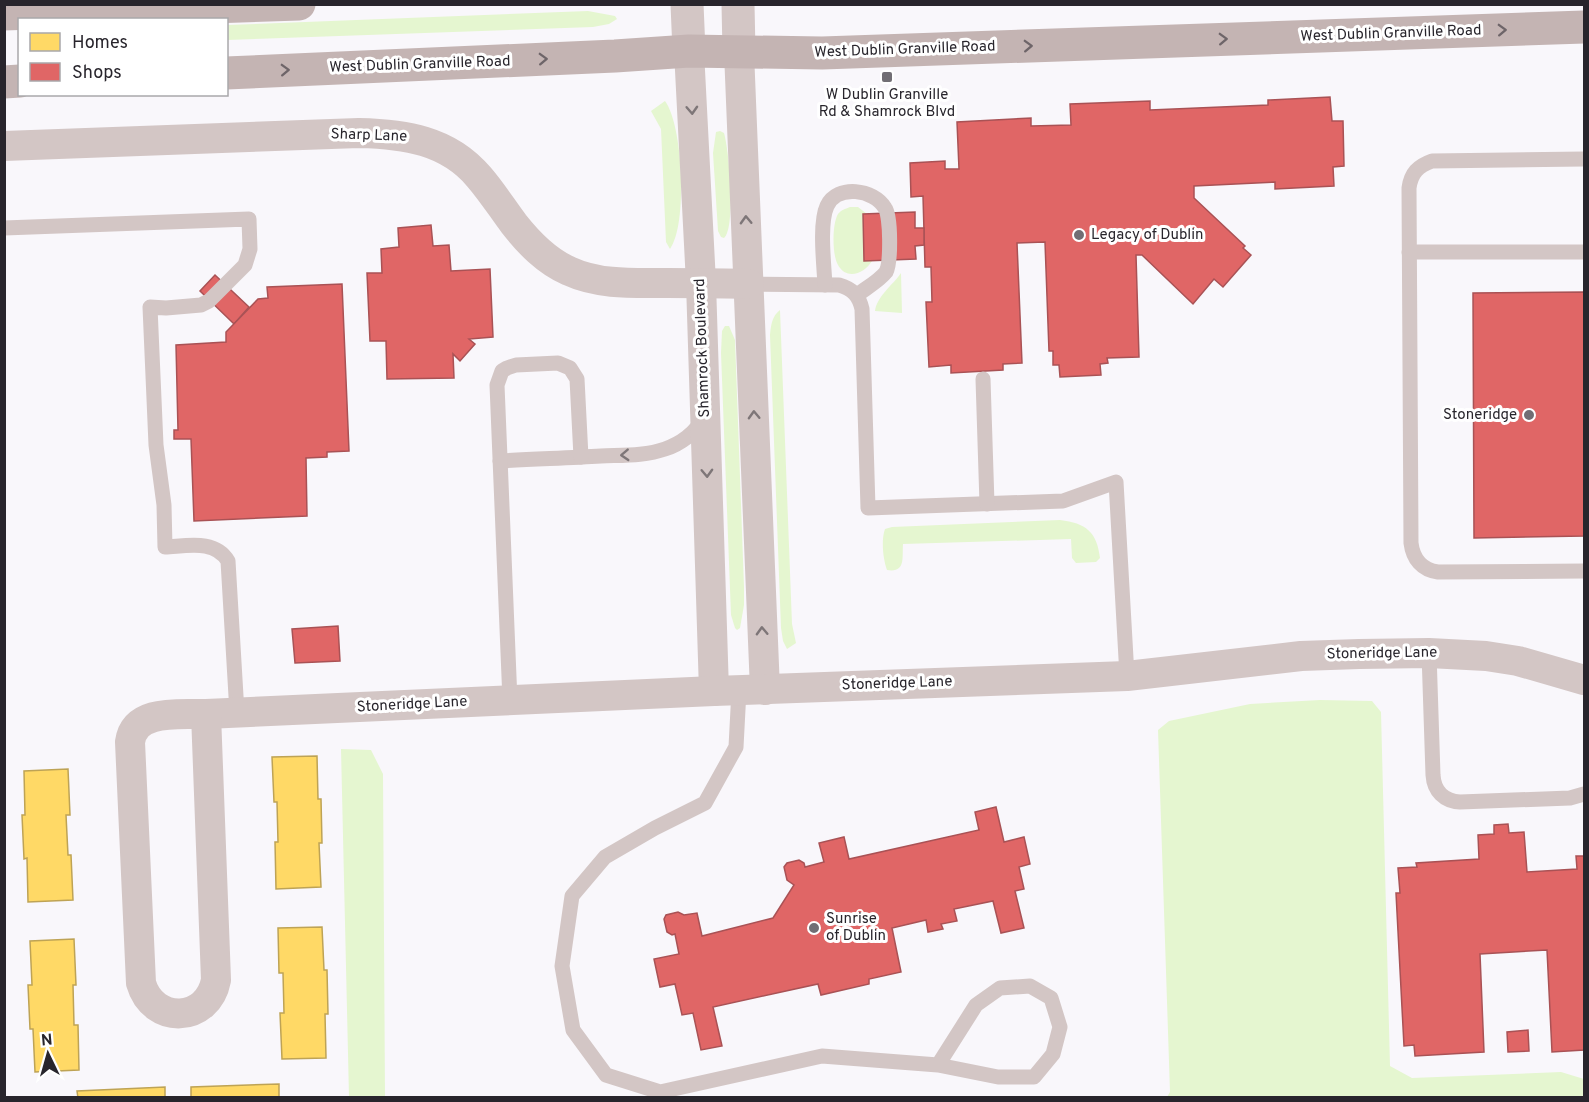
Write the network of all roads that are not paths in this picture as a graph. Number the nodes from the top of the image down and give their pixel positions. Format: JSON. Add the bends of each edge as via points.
{"nodes":[{"id":1,"x":299,"y":4,"type":"edge"},
{"id":2,"x":687,"y":4,"type":"edge"},
{"id":3,"x":738,"y":4,"type":"edge"},
{"id":4,"x":4,"y":14,"type":"edge"},
{"id":5,"x":1584,"y":27,"type":"edge"},
{"id":6,"x":689,"y":51,"type":"junction"},
{"id":7,"x":739,"y":52,"type":"junction"},
{"id":8,"x":228,"y":72,"type":"edge"},
{"id":9,"x":4,"y":146,"type":"edge"},
{"id":10,"x":1584,"y":159,"type":"edge"},
{"id":11,"x":4,"y":228,"type":"edge"},
{"id":12,"x":1409,"y":252,"type":"junction"},
{"id":13,"x":1584,"y":252,"type":"edge"},
{"id":14,"x":701,"y":283,"type":"junction"},
{"id":15,"x":749,"y":284,"type":"junction"},
{"id":16,"x":825,"y":285,"type":"junction"},
{"id":17,"x":857,"y":295,"type":"junction"},
{"id":18,"x":983,"y":379,"type":"dead end"},
{"id":19,"x":705,"y":409,"type":"junction"},
{"id":20,"x":581,"y":457,"type":"junction"},
{"id":21,"x":500,"y":461,"type":"junction"},
{"id":22,"x":987,"y":504,"type":"junction"},
{"id":23,"x":1584,"y":571,"type":"edge"},
{"id":24,"x":1429,"y":653,"type":"junction"},
{"id":25,"x":1126,"y":676,"type":"junction"},
{"id":26,"x":1584,"y":680,"type":"edge"},
{"id":27,"x":740,"y":690,"type":"junction"},
{"id":28,"x":510,"y":700,"type":"junction"},
{"id":29,"x":237,"y":713,"type":"junction"},
{"id":30,"x":206,"y":714,"type":"junction"},
{"id":31,"x":1584,"y":794,"type":"edge"},
{"id":32,"x":938,"y":1065,"type":"junction"}],
"edges":[{"from":1,"to":4,"type":"main road"},
{"from":2,"to":6,"type":"street","name":"Shamrock Boulevard"},
{"from":3,"to":7,"type":"street"},
{"from":7,"to":5,"type":"main road","name":"West Dublin Granville Road","one_way":true,"via":[[822,53]]},
{"from":6,"to":7,"type":"main road","name":"West Dublin Granville Road"},
{"from":8,"to":6,"type":"main road","name":"West Dublin Granville Road","one_way":true},
{"from":6,"to":14,"type":"street","name":"Shamrock Boulevard","one_way":true},
{"from":15,"to":7,"type":"street","one_way":true},
{"from":9,"to":14,"type":"street","name":"Sharp Lane","via":[[359,133],[418,138],[446,149],[469,166],[525,237],[568,271],[621,283]]},
{"from":10,"to":12,"type":"lane","via":[[1424,164],[1414,172],[1409,184]]},
{"from":11,"to":29,"type":"lane","via":[[249,219],[250,249],[245,265],[209,301],[201,305],[150,307],[165,547],[211,547],[222,552],[228,561]]},
{"from":12,"to":13,"type":"lane"},
{"from":12,"to":23,"type":"lane","via":[[1415,556],[1425,568],[1438,572]]},
{"from":14,"to":15,"type":"street","name":"Sharp Lane"},
{"from":14,"to":19,"type":"street","name":"Shamrock Boulevard"},
{"from":15,"to":16,"type":"lane"},
{"from":27,"to":15,"type":"street","one_way":true},
{"from":16,"to":17,"type":"lane","via":[[844,286]]},
{"from":16,"to":17,"type":"lane","via":[[826,207],[838,194],[863,193],[886,209],[889,260],[882,276]]},
{"from":17,"to":22,"type":"lane","via":[[862,309],[868,508]]},
{"from":18,"to":22,"type":"lane"},
{"from":19,"to":20,"type":"lane","one_way":true,"via":[[695,431],[669,447],[646,453]]},
{"from":19,"to":27,"type":"street","name":"Shamrock Boulevard","one_way":true},
{"from":20,"to":21,"type":"lane"},
{"from":20,"to":21,"type":"lane","via":[[576,376],[558,363],[512,366],[498,376]]},
{"from":21,"to":28,"type":"lane"},
{"from":22,"to":25,"type":"lane","via":[[1068,500],[1116,482]]},
{"from":24,"to":25,"type":"street","name":"Stoneridge Lane","via":[[1301,657]]},
{"from":24,"to":26,"type":"street","name":"Stoneridge Lane","via":[[1518,661]]},
{"from":24,"to":31,"type":"lane","via":[[1432,775],[1441,795],[1460,802],[1570,798]]},
{"from":25,"to":27,"type":"street","name":"Stoneridge Lane"},
{"from":27,"to":28,"type":"street","name":"Stoneridge Lane"},
{"from":27,"to":32,"type":"lane","via":[[736,747],[705,803],[605,857],[572,896],[562,966],[573,1030],[606,1075],[660,1092],[822,1056]]},
{"from":28,"to":29,"type":"street","name":"Stoneridge Lane"},
{"from":29,"to":30,"type":"street","name":"Stoneridge Lane"},
{"from":30,"to":30,"type":"street","name":"Stoneridge Lane","via":[[147,718],[134,729],[130,742],[141,983],[153,1004],[176,1013],[203,1005],[216,980]]},
{"from":32,"to":32,"type":"lane","via":[[976,1005],[1000,988],[1030,986],[1051,998],[1060,1027],[1053,1054],[1034,1077],[998,1077]]}]}
